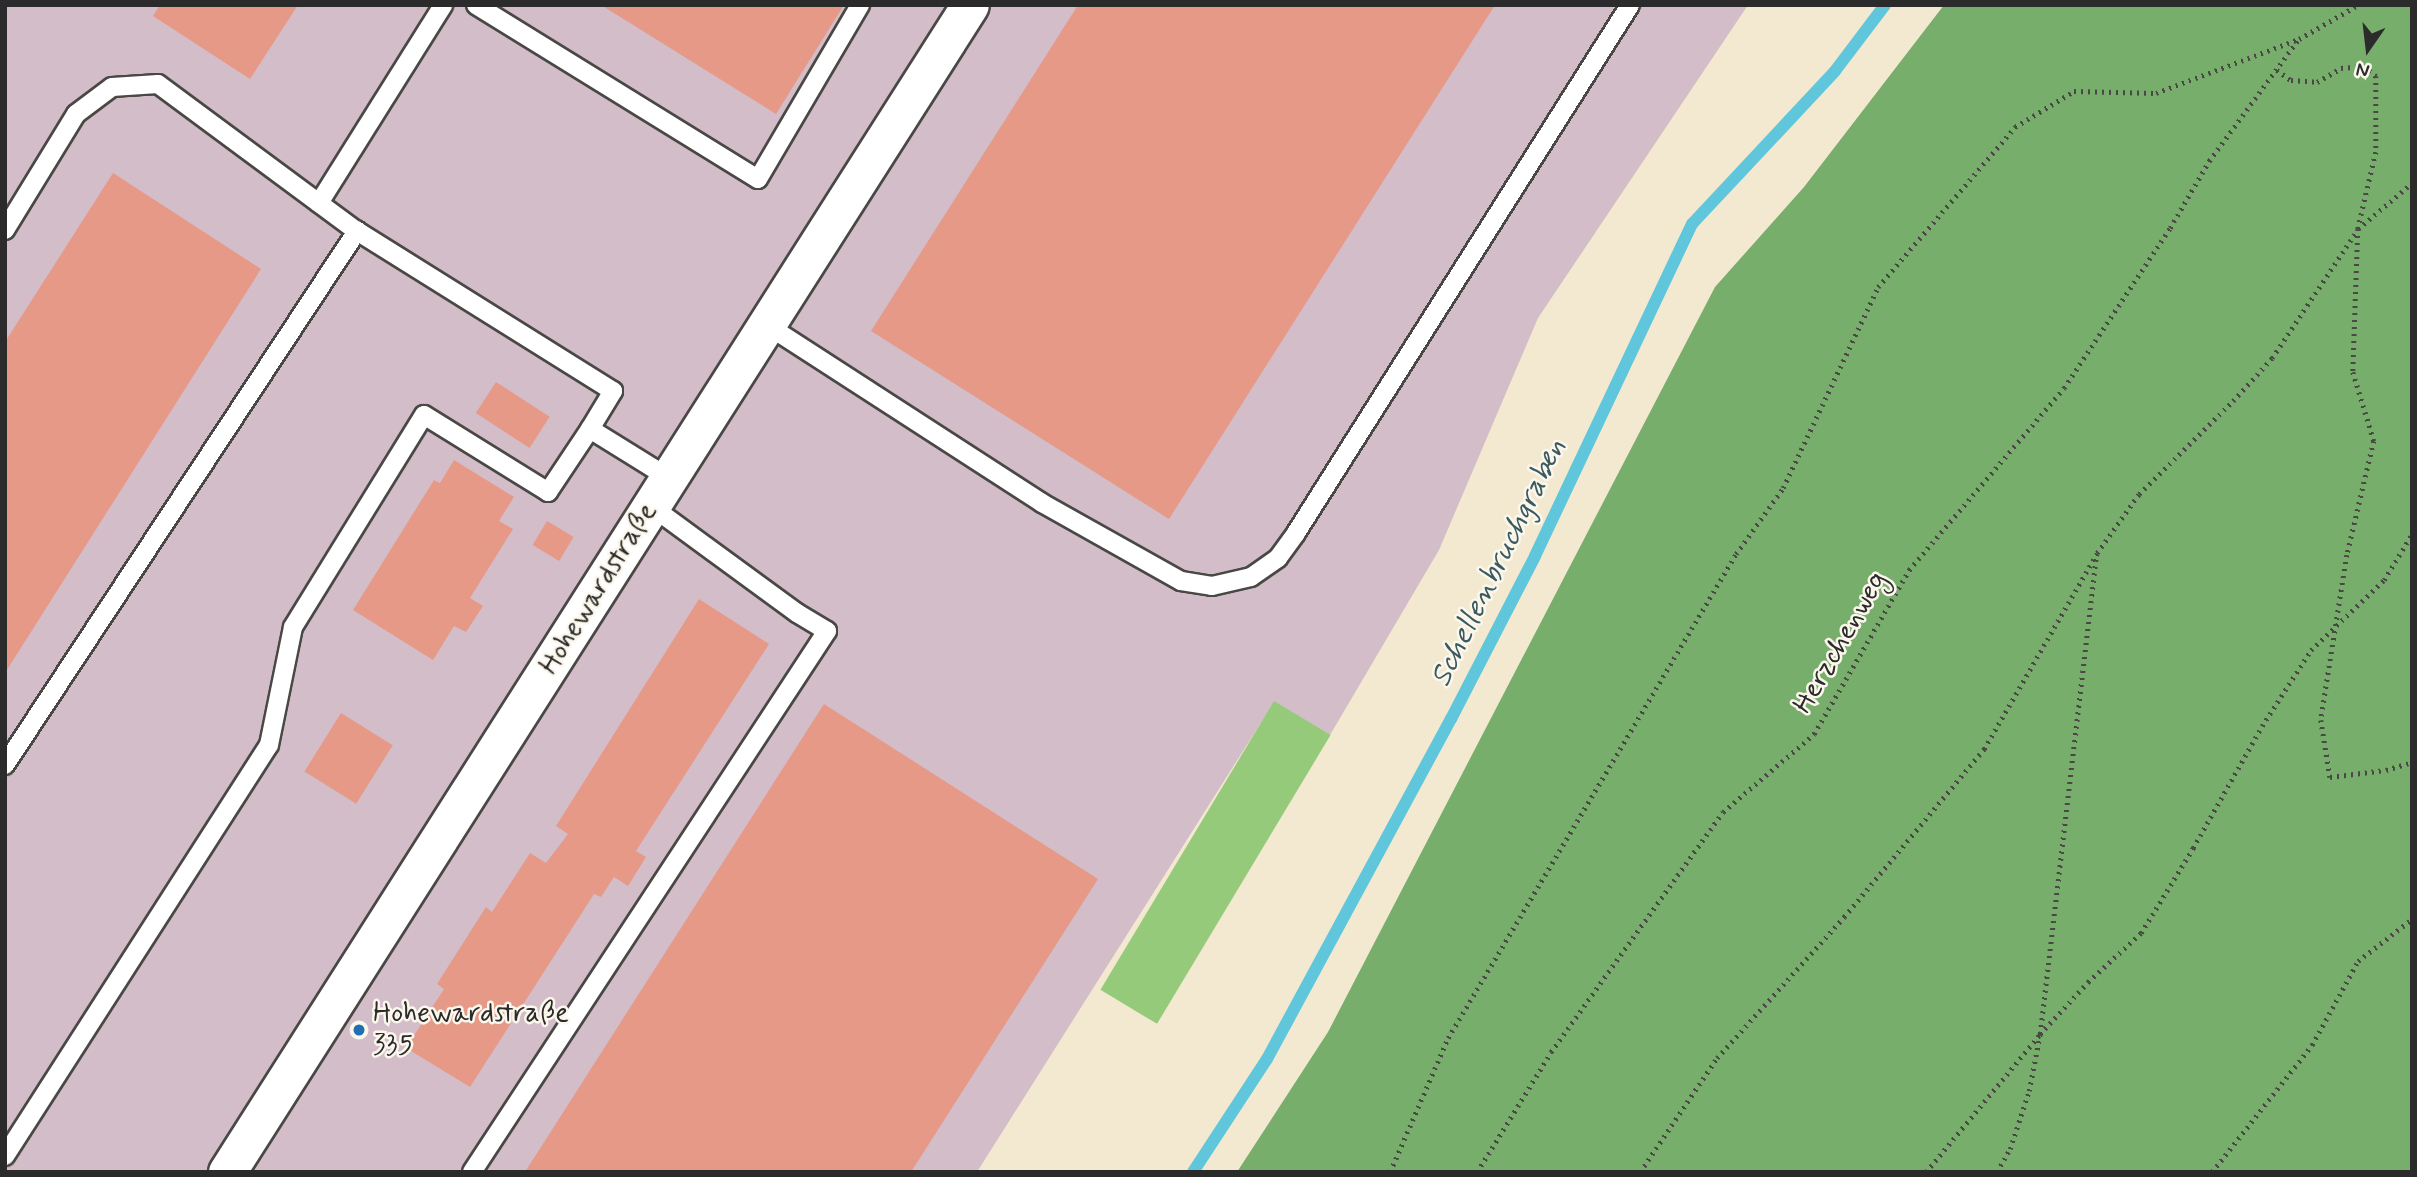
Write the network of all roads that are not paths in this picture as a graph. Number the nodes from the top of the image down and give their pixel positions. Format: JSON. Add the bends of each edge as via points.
{"nodes":[{"id":1,"x":443,"y":5,"type":"edge"},
{"id":2,"x":476,"y":5,"type":"edge"},
{"id":3,"x":860,"y":5,"type":"edge"},
{"id":4,"x":970,"y":5,"type":"edge"},
{"id":5,"x":1630,"y":5,"type":"edge"},
{"id":6,"x":319,"y":203,"type":"junction"},
{"id":7,"x":5,"y":230,"type":"edge"},
{"id":8,"x":358,"y":232,"type":"junction"},
{"id":9,"x":767,"y":325,"type":"junction"},
{"id":10,"x":590,"y":429,"type":"junction"},
{"id":11,"x":660,"y":492,"type":"junction"},
{"id":12,"x":5,"y":765,"type":"edge"},
{"id":13,"x":5,"y":1156,"type":"edge"},
{"id":14,"x":227,"y":1172,"type":"edge"},
{"id":15,"x":471,"y":1172,"type":"edge"}],
"edges":[{"from":1,"to":6,"type":"lane"},
{"from":2,"to":3,"type":"lane","via":[[758,179]]},
{"from":4,"to":9,"type":"street","name":"Hohewardstraße"},
{"from":5,"to":9,"type":"lane","via":[[1296,533],[1278,558],[1251,577],[1212,586],[1181,581],[1042,503]]},
{"from":6,"to":7,"type":"lane","via":[[158,84],[112,87],[76,114]]},
{"from":6,"to":8,"type":"lane"},
{"from":8,"to":10,"type":"lane","via":[[613,391]]},
{"from":8,"to":12,"type":"lane"},
{"from":9,"to":11,"type":"street","name":"Hohewardstraße"},
{"from":10,"to":11,"type":"lane"},
{"from":10,"to":13,"type":"lane","via":[[548,492],[424,415],[293,626],[269,745]]},
{"from":11,"to":14,"type":"street","name":"Hohewardstraße"},
{"from":11,"to":15,"type":"lane","via":[[827,631]]}]}
